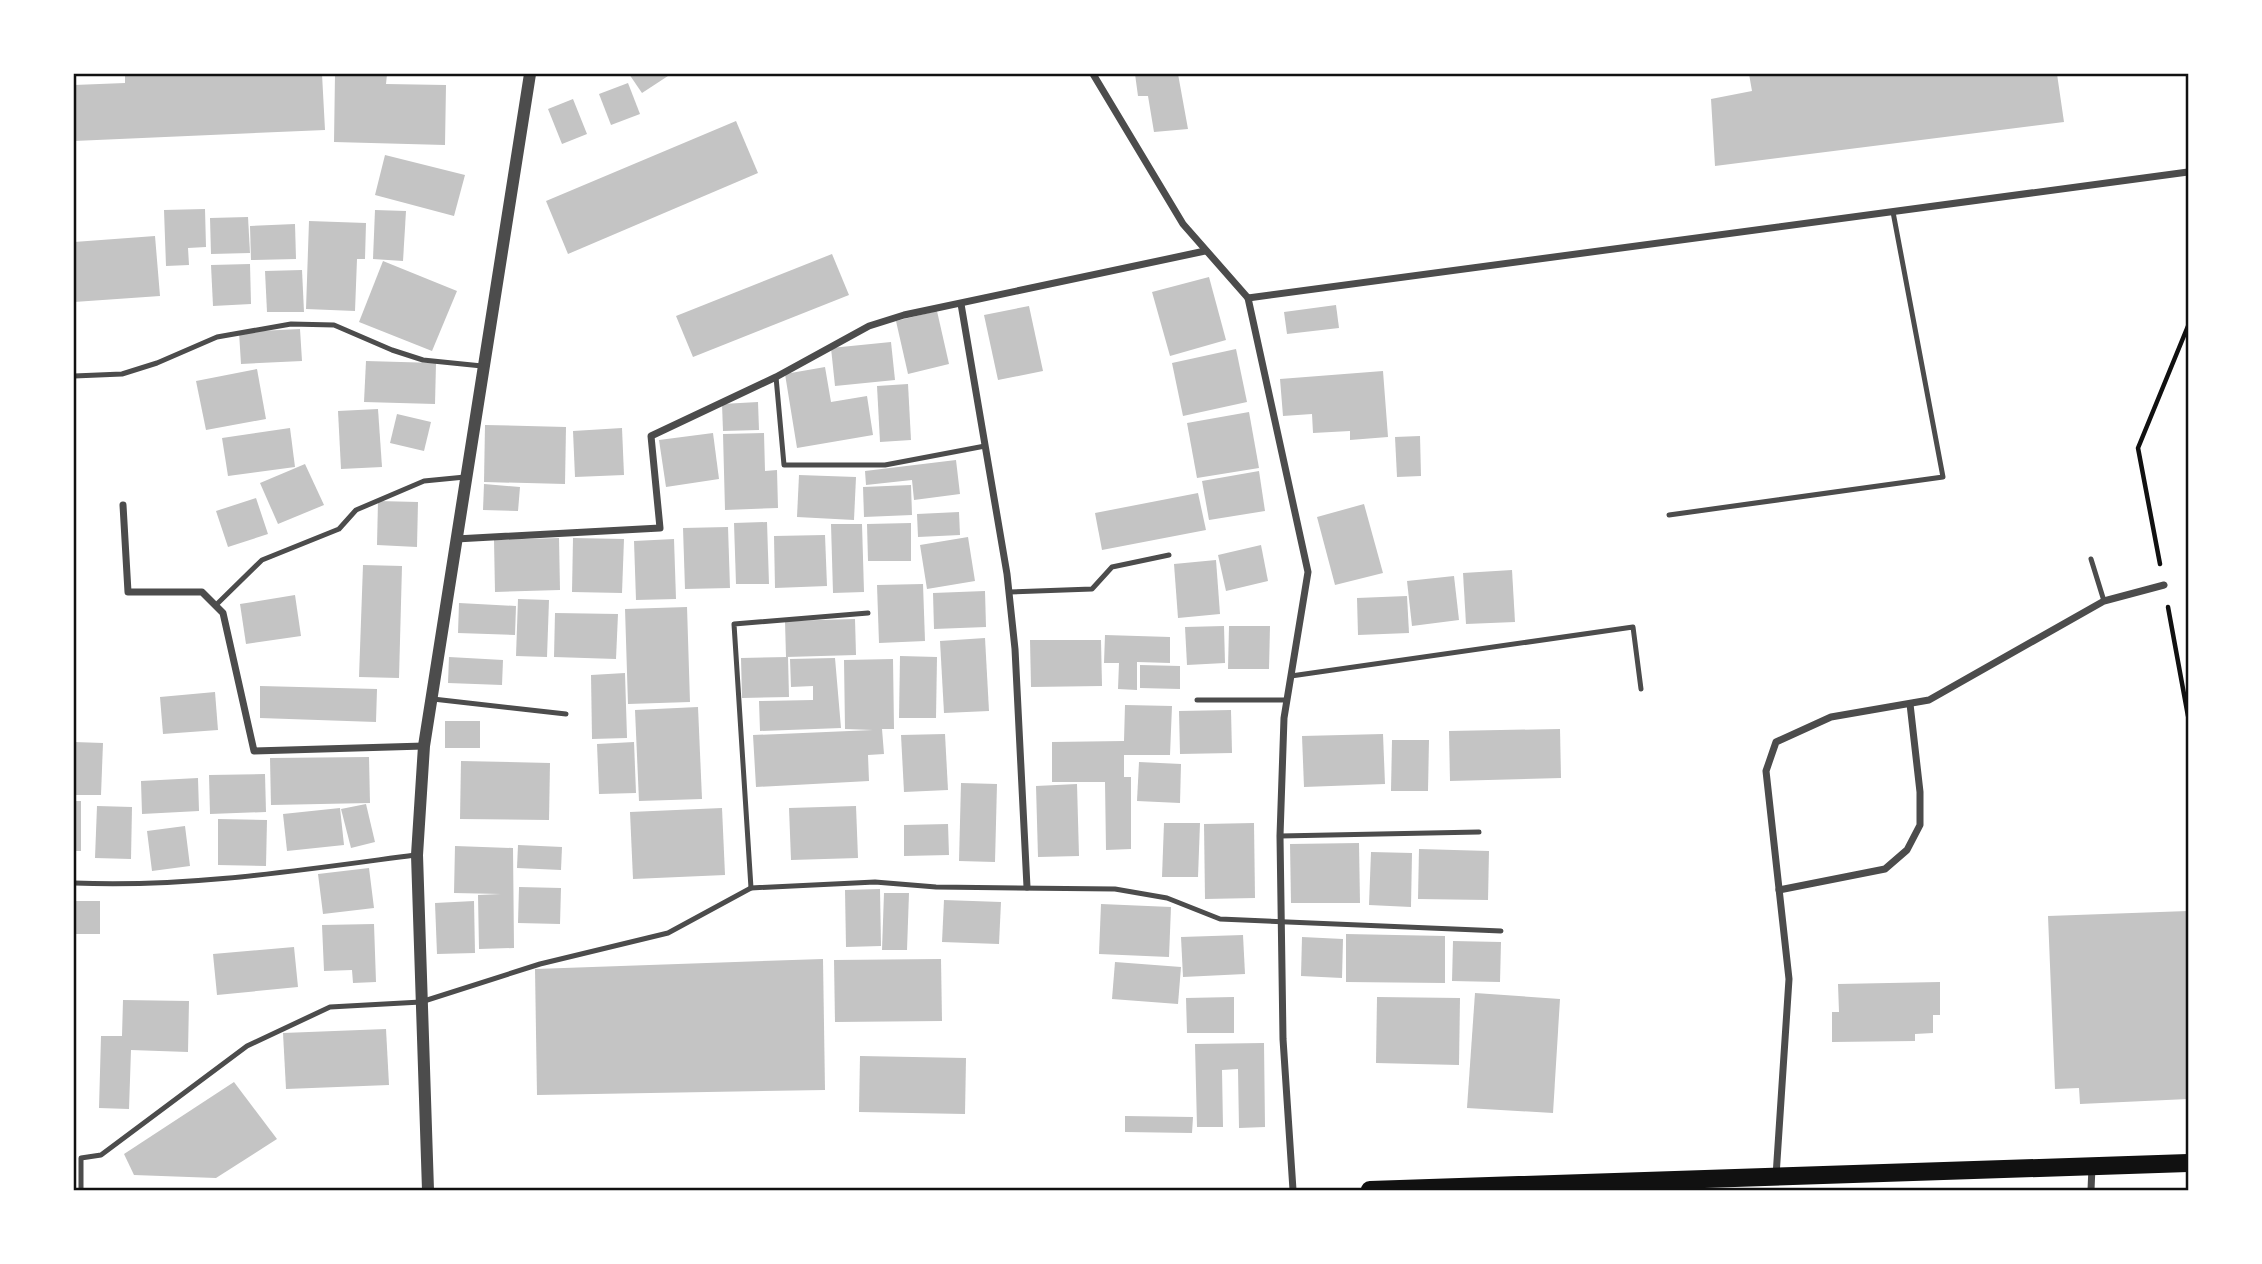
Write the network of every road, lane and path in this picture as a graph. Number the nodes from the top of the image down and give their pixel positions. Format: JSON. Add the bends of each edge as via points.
{"nodes":[{"id":1,"x":530,"y":74,"type":"edge"},
{"id":2,"x":1093,"y":74,"type":"edge"},
{"id":3,"x":2189,"y":172,"type":"edge"},
{"id":4,"x":1893,"y":212,"type":"junction"},
{"id":5,"x":1205,"y":251,"type":"junction"},
{"id":6,"x":1248,"y":298,"type":"junction"},
{"id":7,"x":961,"y":304,"type":"junction"},
{"id":8,"x":2189,"y":326,"type":"edge"},
{"id":9,"x":483,"y":366,"type":"junction"},
{"id":10,"x":74,"y":376,"type":"edge"},
{"id":11,"x":776,"y":377,"type":"junction"},
{"id":12,"x":985,"y":446,"type":"junction"},
{"id":13,"x":466,"y":477,"type":"junction"},
{"id":14,"x":123,"y":505,"type":"dead end"},
{"id":15,"x":1669,"y":515,"type":"dead end"},
{"id":16,"x":456,"y":539,"type":"junction"},
{"id":17,"x":1169,"y":555,"type":"dead end"},
{"id":18,"x":2091,"y":559,"type":"dead end"},
{"id":19,"x":2164,"y":585,"type":"junction"},
{"id":20,"x":1009,"y":592,"type":"junction"},
{"id":21,"x":2104,"y":601,"type":"junction"},
{"id":22,"x":216,"y":605,"type":"junction"},
{"id":23,"x":868,"y":613,"type":"dead end"},
{"id":24,"x":1291,"y":676,"type":"junction"},
{"id":25,"x":1641,"y":689,"type":"dead end"},
{"id":26,"x":430,"y":698,"type":"junction"},
{"id":27,"x":1197,"y":700,"type":"dead end"},
{"id":28,"x":1286,"y":700,"type":"junction"},
{"id":29,"x":1910,"y":704,"type":"junction"},
{"id":30,"x":566,"y":713,"type":"dead end"},
{"id":31,"x":2189,"y":716,"type":"edge"},
{"id":32,"x":424,"y":746,"type":"junction"},
{"id":33,"x":1479,"y":832,"type":"dead end"},
{"id":34,"x":1280,"y":836,"type":"junction"},
{"id":35,"x":417,"y":855,"type":"junction"},
{"id":36,"x":74,"y":883,"type":"edge"},
{"id":37,"x":1027,"y":887,"type":"junction"},
{"id":38,"x":751,"y":888,"type":"junction"},
{"id":39,"x":1779,"y":890,"type":"junction"},
{"id":40,"x":1282,"y":924,"type":"junction"},
{"id":41,"x":1501,"y":931,"type":"dead end"},
{"id":42,"x":421,"y":1002,"type":"junction"},
{"id":43,"x":74,"y":1157,"type":"edge"},
{"id":44,"x":82,"y":1158,"type":"junction"},
{"id":45,"x":2189,"y":1163,"type":"edge"},
{"id":46,"x":2092,"y":1166,"type":"junction"},
{"id":47,"x":1775,"y":1177,"type":"junction"},
{"id":48,"x":82,"y":1191,"type":"edge"},
{"id":49,"x":428,"y":1191,"type":"edge"},
{"id":50,"x":1293,"y":1191,"type":"edge"},
{"id":51,"x":1370,"y":1191,"type":"edge"},
{"id":52,"x":2091,"y":1191,"type":"edge"}],
"edges":[{"from":1,"to":9,"type":"street"},
{"from":2,"to":5,"type":"street","via":[[1183,224]]},
{"from":3,"to":4,"type":"street"},
{"from":4,"to":6,"type":"street"},
{"from":4,"to":15,"type":"lane","via":[[1943,477]]},
{"from":5,"to":6,"type":"street"},
{"from":5,"to":7,"type":"street"},
{"from":6,"to":24,"type":"street","via":[[1308,572]]},
{"from":7,"to":11,"type":"street","via":[[869,326]]},
{"from":7,"to":12,"type":"street"},
{"from":8,"to":19,"type":"path","via":[[2138,448]]},
{"from":9,"to":10,"type":"lane","via":[[424,360],[334,325],[290,324],[217,337],[122,374]]},
{"from":9,"to":13,"type":"street"},
{"from":11,"to":12,"type":"lane","via":[[784,465],[885,465]]},
{"from":11,"to":16,"type":"street","via":[[651,436],[660,528]]},
{"from":12,"to":20,"type":"street"},
{"from":13,"to":16,"type":"street"},
{"from":13,"to":22,"type":"lane","via":[[424,481],[356,510],[340,529],[262,560]]},
{"from":14,"to":22,"type":"street","via":[[128,592],[202,592]]},
{"from":16,"to":26,"type":"street"},
{"from":17,"to":20,"type":"lane","via":[[1112,567],[1092,589]]},
{"from":18,"to":21,"type":"lane"},
{"from":19,"to":21,"type":"street"},
{"from":19,"to":31,"type":"path"},
{"from":20,"to":37,"type":"street"},
{"from":21,"to":29,"type":"street","via":[[1929,700]]},
{"from":22,"to":32,"type":"street","via":[[223,613],[254,751]]},
{"from":23,"to":38,"type":"lane","via":[[734,624]]},
{"from":24,"to":25,"type":"lane","via":[[1633,627]]},
{"from":24,"to":28,"type":"street"},
{"from":26,"to":30,"type":"lane"},
{"from":26,"to":32,"type":"street"},
{"from":27,"to":28,"type":"lane"},
{"from":28,"to":34,"type":"street"},
{"from":29,"to":39,"type":"street","via":[[1920,825],[1907,850],[1885,869]]},
{"from":29,"to":39,"type":"street","via":[[1831,717],[1776,742],[1766,771]]},
{"from":32,"to":35,"type":"street"},
{"from":33,"to":34,"type":"lane"},
{"from":34,"to":40,"type":"street"},
{"from":35,"to":36,"type":"lane","via":[[130,885]]},
{"from":35,"to":42,"type":"street"},
{"from":37,"to":38,"type":"lane","via":[[875,882]]},
{"from":37,"to":40,"type":"lane","via":[[1115,889],[1167,898],[1220,919]]},
{"from":38,"to":42,"type":"lane","via":[[668,933],[540,964]]},
{"from":39,"to":47,"type":"street","via":[[1789,979]]},
{"from":40,"to":41,"type":"lane"},
{"from":40,"to":50,"type":"street","via":[[1283,1040]]},
{"from":42,"to":44,"type":"lane","via":[[330,1007],[247,1046],[101,1155]]},
{"from":42,"to":49,"type":"street"},
{"from":43,"to":44,"type":"lane"},
{"from":44,"to":48,"type":"lane"},
{"from":45,"to":46,"type":"main road"},
{"from":46,"to":47,"type":"main road"},
{"from":46,"to":52,"type":"street"},
{"from":47,"to":51,"type":"main road"}]}
